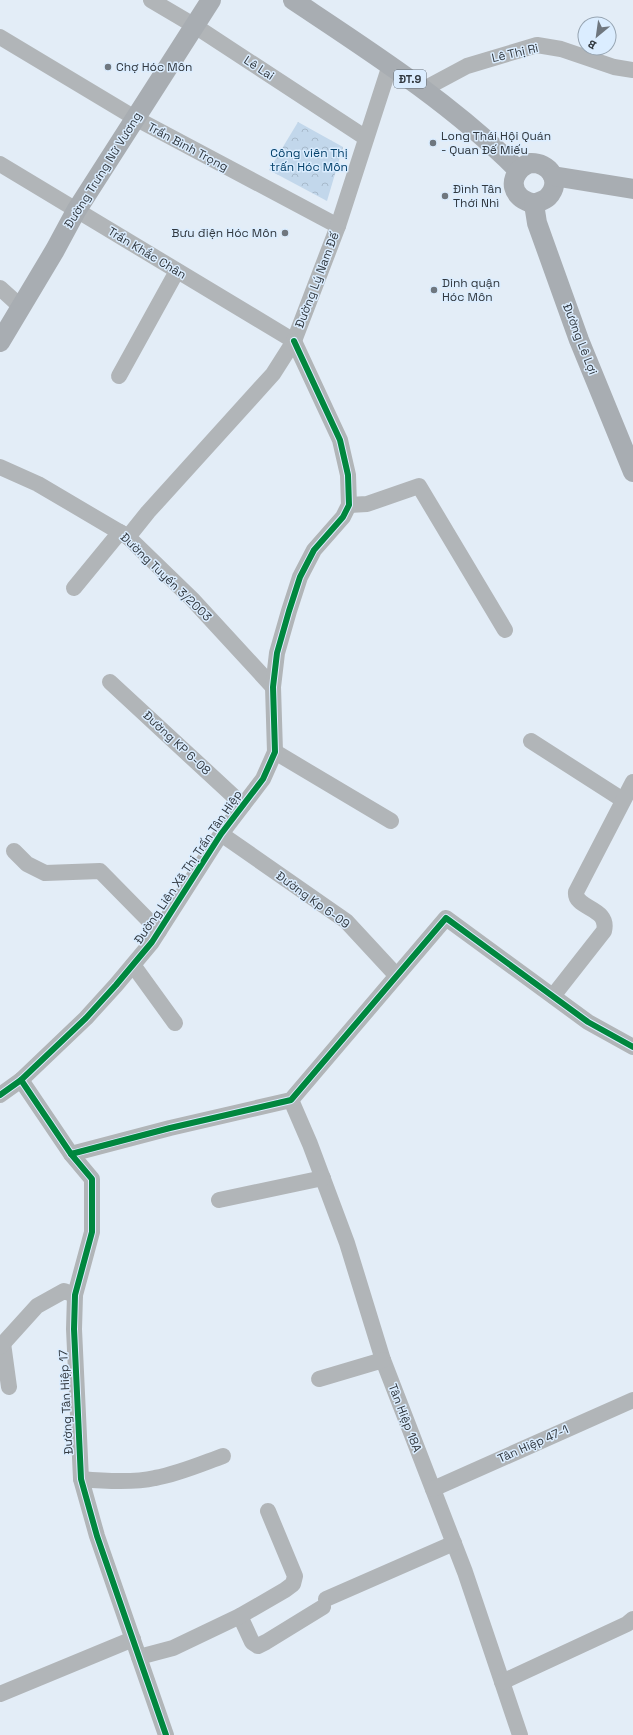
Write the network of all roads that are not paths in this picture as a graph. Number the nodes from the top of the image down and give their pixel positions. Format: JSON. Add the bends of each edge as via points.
{"nodes":[{"id":1,"x":151,"y":0,"type":"edge"},
{"id":2,"x":211,"y":0,"type":"edge"},
{"id":3,"x":292,"y":0,"type":"edge"},
{"id":4,"x":195,"y":26,"type":"junction"},
{"id":5,"x":0,"y":36,"type":"edge"},
{"id":6,"x":390,"y":65,"type":"junction"},
{"id":7,"x":633,"y":70,"type":"edge"},
{"id":8,"x":424,"y":90,"type":"junction"},
{"id":9,"x":135,"y":118,"type":"junction"},
{"id":10,"x":366,"y":138,"type":"junction"},
{"id":11,"x":0,"y":164,"type":"edge"},
{"id":12,"x":518,"y":170,"type":"junction"},
{"id":13,"x":553,"y":176,"type":"junction"},
{"id":14,"x":633,"y":189,"type":"edge"},
{"id":15,"x":534,"y":204,"type":"junction"},
{"id":16,"x":76,"y":211,"type":"junction"},
{"id":17,"x":338,"y":226,"type":"junction"},
{"id":18,"x":177,"y":272,"type":"junction"},
{"id":19,"x":0,"y":288,"type":"edge"},
{"id":20,"x":21,"y":307,"type":"junction"},
{"id":21,"x":294,"y":341,"type":"junction"},
{"id":22,"x":0,"y":342,"type":"edge"},
{"id":23,"x":119,"y":376,"type":"dead end"},
{"id":24,"x":0,"y":467,"type":"edge"},
{"id":25,"x":632,"y":470,"type":"edge"},
{"id":26,"x":349,"y":505,"type":"junction"},
{"id":27,"x":124,"y":535,"type":"junction"},
{"id":28,"x":74,"y":588,"type":"dead end"},
{"id":29,"x":505,"y":630,"type":"dead end"},
{"id":30,"x":110,"y":682,"type":"dead end"},
{"id":31,"x":273,"y":687,"type":"junction"},
{"id":32,"x":532,"y":741,"type":"dead end"},
{"id":33,"x":275,"y":752,"type":"junction"},
{"id":34,"x":633,"y":782,"type":"edge"},
{"id":35,"x":623,"y":800,"type":"junction"},
{"id":36,"x":243,"y":805,"type":"junction"},
{"id":37,"x":391,"y":821,"type":"dead end"},
{"id":38,"x":221,"y":834,"type":"junction"},
{"id":39,"x":14,"y":851,"type":"dead end"},
{"id":40,"x":159,"y":931,"type":"junction"},
{"id":41,"x":133,"y":965,"type":"junction"},
{"id":42,"x":396,"y":975,"type":"junction"},
{"id":43,"x":553,"y":996,"type":"junction"},
{"id":44,"x":175,"y":1023,"type":"dead end"},
{"id":45,"x":633,"y":1047,"type":"edge"},
{"id":46,"x":21,"y":1080,"type":"junction"},
{"id":47,"x":0,"y":1095,"type":"edge"},
{"id":48,"x":291,"y":1100,"type":"junction"},
{"id":49,"x":71,"y":1154,"type":"junction"},
{"id":50,"x":323,"y":1178,"type":"junction"},
{"id":51,"x":219,"y":1200,"type":"dead end"},
{"id":52,"x":75,"y":1295,"type":"junction"},
{"id":53,"x":2,"y":1345,"type":"edge"},
{"id":54,"x":383,"y":1360,"type":"junction"},
{"id":55,"x":319,"y":1379,"type":"dead end"},
{"id":56,"x":9,"y":1387,"type":"dead end"},
{"id":57,"x":633,"y":1400,"type":"edge"},
{"id":58,"x":223,"y":1456,"type":"dead end"},
{"id":59,"x":81,"y":1479,"type":"junction"},
{"id":60,"x":432,"y":1489,"type":"junction"},
{"id":61,"x":268,"y":1511,"type":"dead end"},
{"id":62,"x":454,"y":1543,"type":"junction"},
{"id":63,"x":240,"y":1616,"type":"junction"},
{"id":64,"x":633,"y":1619,"type":"edge"},
{"id":65,"x":133,"y":1639,"type":"junction"},
{"id":66,"x":139,"y":1657,"type":"junction"},
{"id":67,"x":502,"y":1682,"type":"junction"},
{"id":68,"x":0,"y":1694,"type":"edge"},
{"id":69,"x":166,"y":1735,"type":"edge"},
{"id":70,"x":520,"y":1735,"type":"edge"}],
"edges":[{"from":1,"to":4,"type":"street","name":"Lê Lai"},
{"from":2,"to":4,"type":"main road","name":"Đường Trưng Nữ Vương"},
{"from":3,"to":6,"type":"main road","number":"ĐT.9"},
{"from":4,"to":9,"type":"main road","name":"Đường Trưng Nữ Vương"},
{"from":4,"to":10,"type":"street","name":"Lê Lai"},
{"from":5,"to":9,"type":"street","name":"Trần Bình Trọng"},
{"from":6,"to":8,"type":"main road","number":"ĐT.9"},
{"from":6,"to":10,"type":"street","name":"Đường Lý Nam Đế"},
{"from":7,"to":8,"type":"street","name":"Lê Thị Ri","via":[[614,67],[561,49],[537,46],[466,66]]},
{"from":8,"to":12,"type":"main road","number":"ĐT.9","via":[[491,143]]},
{"from":9,"to":16,"type":"main road","name":"Đường Trưng Nữ Vương"},
{"from":9,"to":17,"type":"street","name":"Trần Bình Trọng"},
{"from":10,"to":17,"type":"street","name":"Đường Lý Nam Đế"},
{"from":11,"to":16,"type":"street","name":"Trần Khắc Chân"},
{"from":12,"to":13,"type":"main road","via":[[523,165],[537,162],[544,165]]},
{"from":12,"to":15,"type":"main road","via":[[515,176],[515,190],[519,196]]},
{"from":13,"to":14,"type":"main road"},
{"from":13,"to":15,"type":"main road","via":[[552,192],[547,198]]},
{"from":15,"to":25,"type":"main road","name":"Đường Lê Lợi","via":[[537,223],[579,340]]},
{"from":16,"to":18,"type":"street","name":"Trần Khắc Chân"},
{"from":16,"to":20,"type":"main road","name":"Đường Trưng Nữ Vương"},
{"from":17,"to":21,"type":"street","name":"Đường Lý Nam Đế"},
{"from":18,"to":21,"type":"street","name":"Trần Khắc Chân"},
{"from":18,"to":23,"type":"street"},
{"from":19,"to":20,"type":"street"},
{"from":20,"to":22,"type":"main road","name":"Đường Trưng Nữ Vương"},
{"from":21,"to":26,"type":"street","via":[[340,440],[348,475]]},
{"from":21,"to":27,"type":"street","name":"Đường Lý Nam Đế","via":[[273,374]]},
{"from":24,"to":27,"type":"street","name":"Đường Tuyến 3/2003","via":[[38,484]]},
{"from":26,"to":29,"type":"street","via":[[367,504],[419,486]]},
{"from":26,"to":31,"type":"street","name":"Đường Liên Xã Thị Trấn Tân Hiệp","via":[[343,517],[314,550],[300,577],[277,653]]},
{"from":27,"to":28,"type":"street","name":"Đường Lý Nam Đế"},
{"from":27,"to":31,"type":"street","name":"Đường Tuyến 3/2003","via":[[192,599]]},
{"from":30,"to":36,"type":"street","name":"Đường KP 6-08"},
{"from":31,"to":33,"type":"street","name":"Đường Liên Xã Thị Trấn Tân Hiệp"},
{"from":32,"to":35,"type":"street"},
{"from":33,"to":36,"type":"street","name":"Đường Liên Xã Thị Trấn Tân Hiệp","via":[[263,779]]},
{"from":33,"to":37,"type":"street"},
{"from":34,"to":35,"type":"street"},
{"from":35,"to":43,"type":"street","via":[[576,892],[578,899],[603,918],[604,931]]},
{"from":36,"to":38,"type":"street","name":"Đường Liên Xã Thị Trấn Tân Hiệp"},
{"from":38,"to":40,"type":"street","name":"Đường Liên Xã Thị Trấn Tân Hiệp"},
{"from":38,"to":42,"type":"street","name":"Đường Kp 6-09","via":[[346,921]]},
{"from":39,"to":40,"type":"street","via":[[27,864],[45,873],[100,871]]},
{"from":40,"to":41,"type":"street","name":"Đường Liên Xã Thị Trấn Tân Hiệp"},
{"from":41,"to":44,"type":"street"},
{"from":41,"to":46,"type":"street","name":"Đường Liên Xã Thị Trấn Tân Hiệp","via":[[86,1018]]},
{"from":42,"to":43,"type":"street","via":[[446,918]]},
{"from":42,"to":48,"type":"street"},
{"from":43,"to":45,"type":"street","via":[[588,1022]]},
{"from":46,"to":47,"type":"street","name":"Đường Liên Xã Thị Trấn Tân Hiệp"},
{"from":46,"to":49,"type":"street","name":"Đường Tân Hiệp 17"},
{"from":48,"to":49,"type":"street"},
{"from":48,"to":50,"type":"street","name":"Tân Hiệp 18A"},
{"from":49,"to":52,"type":"street","name":"Đường Tân Hiệp 17","via":[[92,1179],[92,1232]]},
{"from":50,"to":51,"type":"street"},
{"from":50,"to":54,"type":"street","name":"Tân Hiệp 18A","via":[[347,1243]]},
{"from":52,"to":53,"type":"street","via":[[64,1291],[38,1306]]},
{"from":52,"to":59,"type":"street","name":"Đường Tân Hiệp 17","via":[[74,1329]]},
{"from":53,"to":56,"type":"street"},
{"from":54,"to":55,"type":"street"},
{"from":54,"to":60,"type":"street","name":"Tân Hiệp 18A"},
{"from":57,"to":60,"type":"street","name":"Tân Hiệp 47-1"},
{"from":58,"to":59,"type":"street","via":[[155,1478]]},
{"from":59,"to":65,"type":"street","name":"Đường Tân Hiệp 17","via":[[97,1536]]},
{"from":60,"to":62,"type":"street","name":"Tân Hiệp 18A"},
{"from":61,"to":63,"type":"street","via":[[295,1580],[285,1590]]},
{"from":62,"to":63,"type":"street","via":[[325,1603],[258,1646],[252,1642]]},
{"from":62,"to":67,"type":"street","name":"Tân Hiệp 18A"},
{"from":63,"to":66,"type":"street","via":[[173,1648]]},
{"from":64,"to":67,"type":"street"},
{"from":65,"to":66,"type":"street","name":"Đường Tân Hiệp 17"},
{"from":65,"to":68,"type":"street"},
{"from":66,"to":69,"type":"street","name":"Đường Tân Hiệp 17"},
{"from":67,"to":70,"type":"street","name":"Tân Hiệp 18A"}]}
